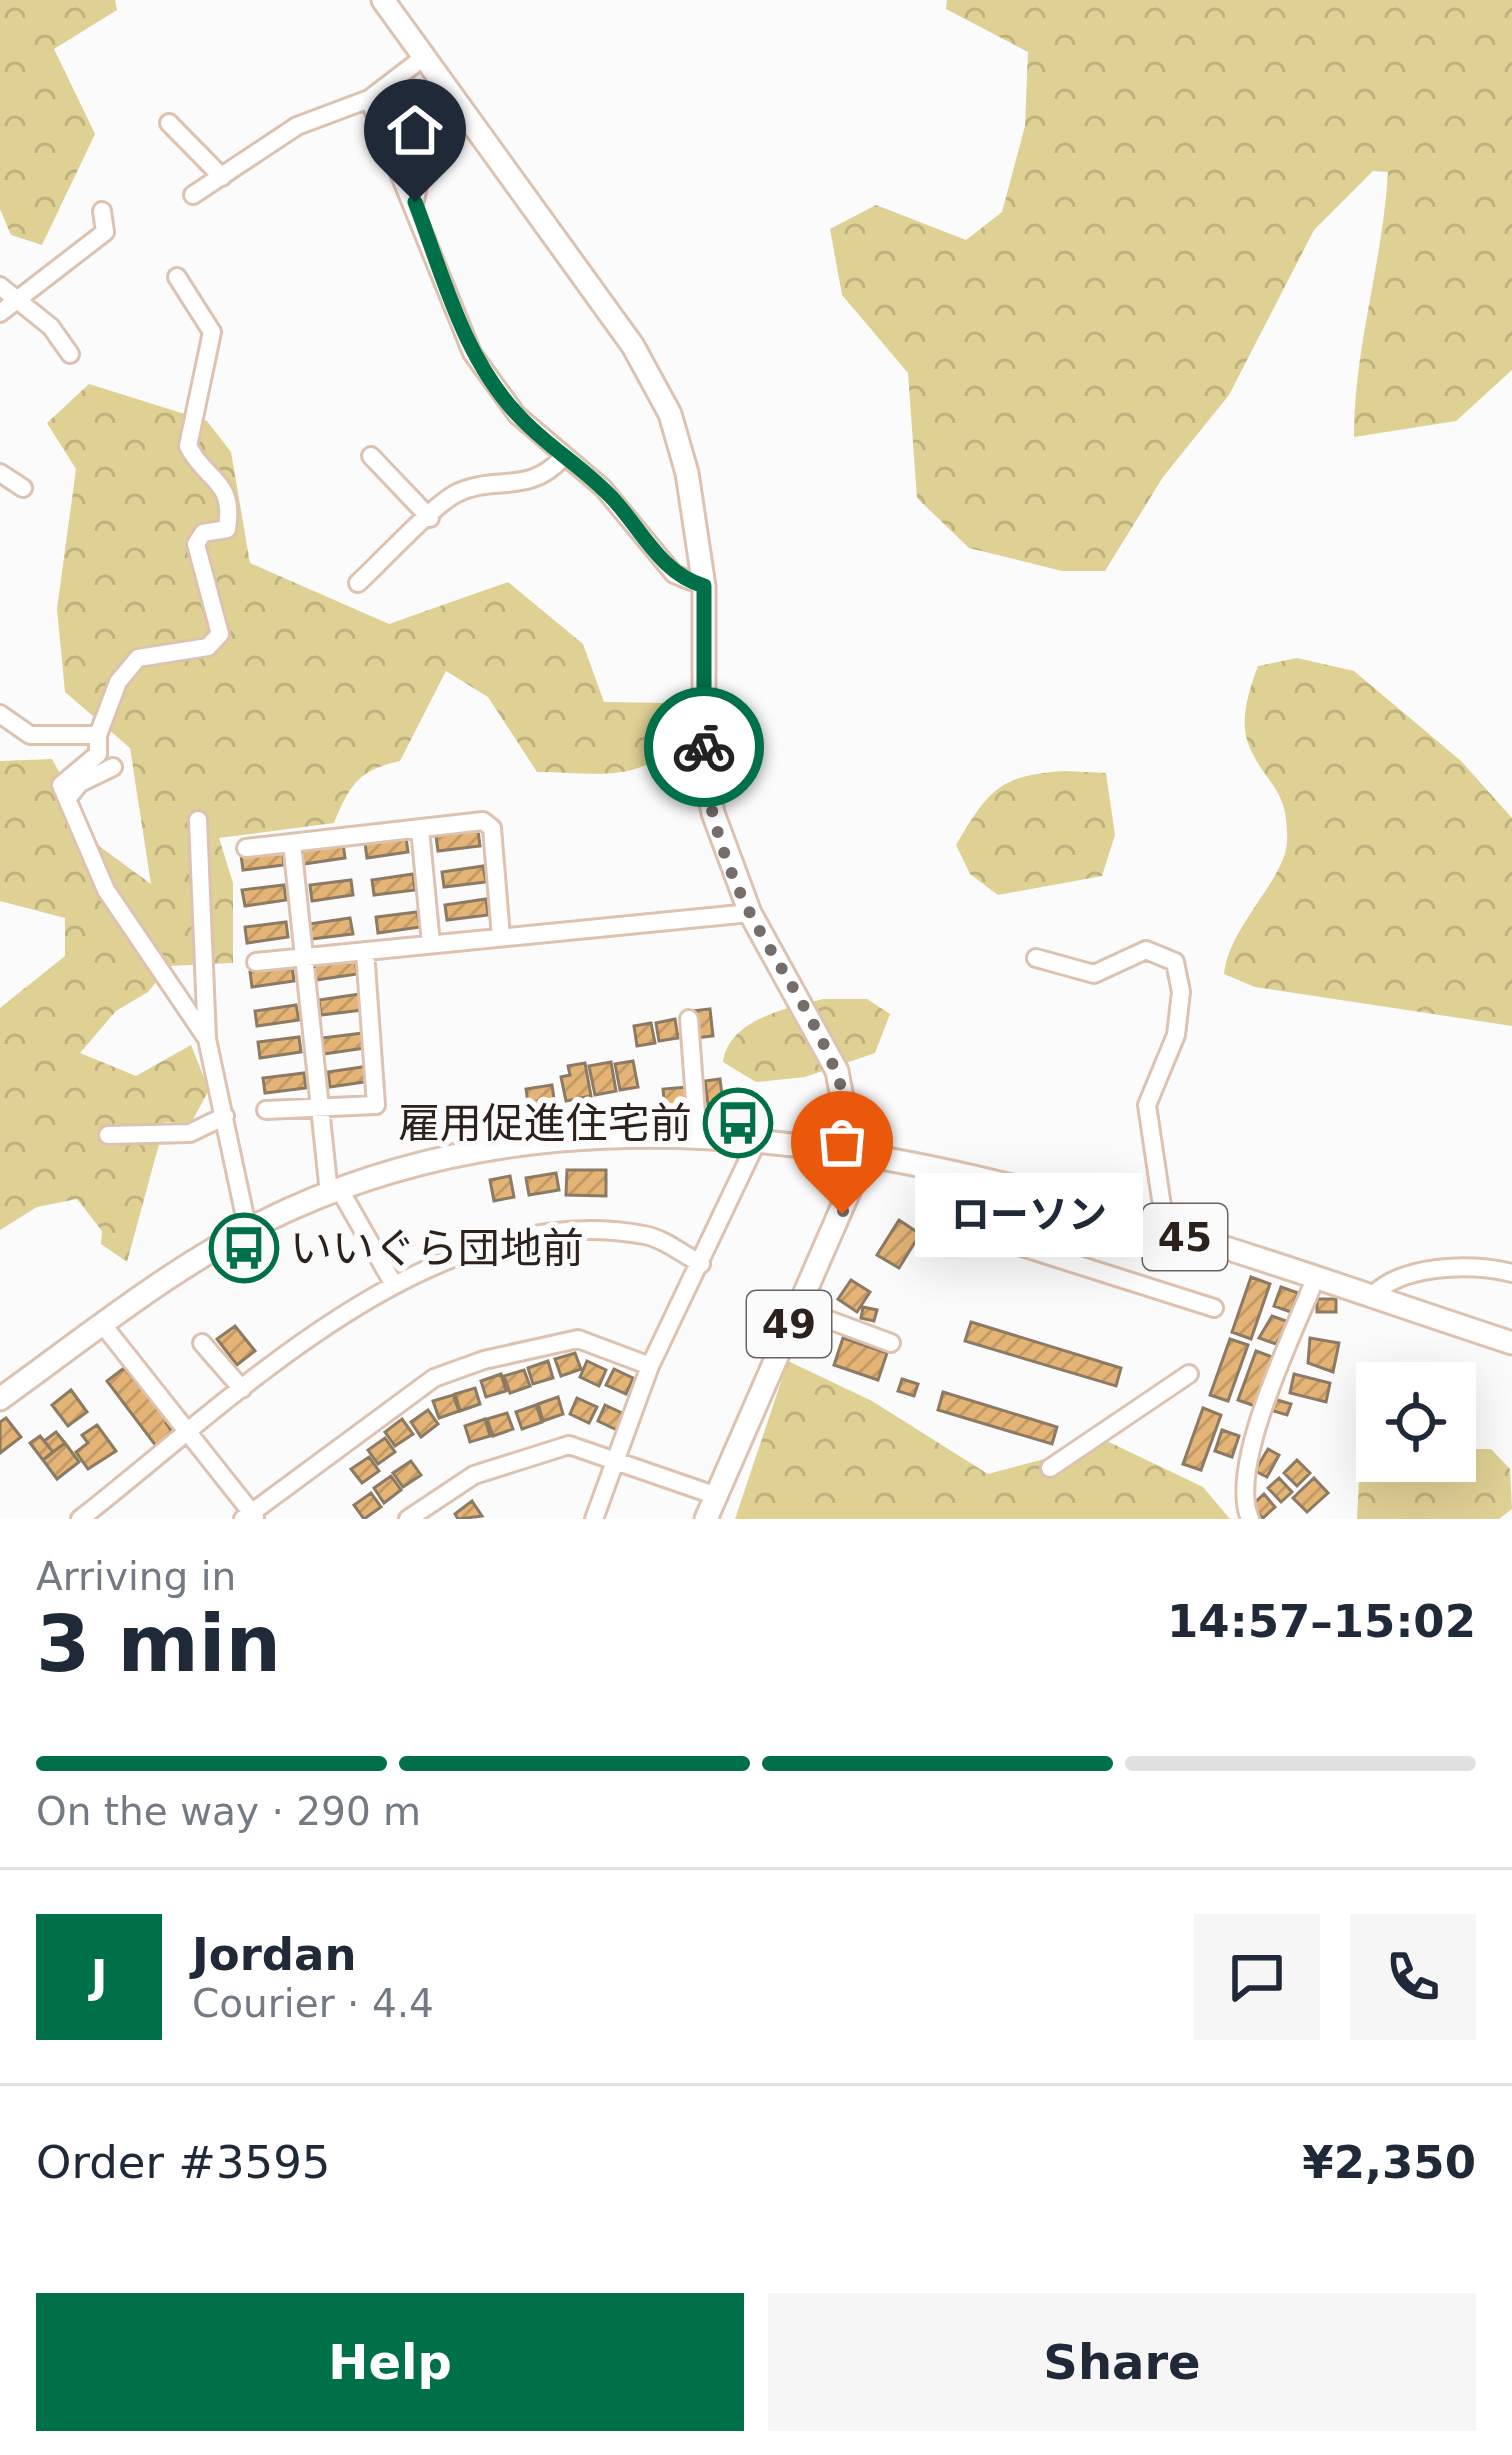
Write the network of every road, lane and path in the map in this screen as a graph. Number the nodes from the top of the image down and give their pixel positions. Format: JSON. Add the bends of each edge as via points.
{"nodes":[{"id":1,"x":383,"y":0,"type":"edge"},
{"id":2,"x":424,"y":57,"type":"junction"},
{"id":3,"x":447,"y":88,"type":"junction"},
{"id":4,"x":369,"y":99,"type":"junction"},
{"id":5,"x":169,"y":123,"type":"dead end"},
{"id":6,"x":222,"y":177,"type":"junction"},
{"id":7,"x":193,"y":195,"type":"dead end"},
{"id":8,"x":415,"y":202,"type":"junction"},
{"id":9,"x":102,"y":211,"type":"dead end"},
{"id":10,"x":177,"y":278,"type":"dead end"},
{"id":11,"x":0,"y":286,"type":"edge"},
{"id":12,"x":17,"y":297,"type":"junction"},
{"id":13,"x":0,"y":313,"type":"edge"},
{"id":14,"x":70,"y":354,"type":"dead end"},
{"id":15,"x":371,"y":456,"type":"dead end"},
{"id":16,"x":562,"y":458,"type":"junction"},
{"id":17,"x":0,"y":473,"type":"edge"},
{"id":18,"x":23,"y":488,"type":"dead end"},
{"id":19,"x":430,"y":518,"type":"junction"},
{"id":20,"x":358,"y":583,"type":"dead end"},
{"id":21,"x":704,"y":586,"type":"junction"},
{"id":22,"x":0,"y":715,"type":"edge"},
{"id":23,"x":98,"y":735,"type":"junction"},
{"id":24,"x":113,"y":767,"type":"dead end"},
{"id":25,"x":67,"y":799,"type":"junction"},
{"id":26,"x":198,"y":820,"type":"dead end"},
{"id":27,"x":420,"y":829,"type":"junction"},
{"id":28,"x":292,"y":843,"type":"junction"},
{"id":29,"x":246,"y":848,"type":"dead end"},
{"id":30,"x":750,"y":913,"type":"junction"},
{"id":31,"x":500,"y":937,"type":"junction"},
{"id":32,"x":431,"y":944,"type":"junction"},
{"id":33,"x":364,"y":951,"type":"junction"},
{"id":34,"x":304,"y":957,"type":"junction"},
{"id":35,"x":1036,"y":958,"type":"dead end"},
{"id":36,"x":256,"y":962,"type":"dead end"},
{"id":37,"x":689,"y":1019,"type":"dead end"},
{"id":38,"x":207,"y":1039,"type":"junction"},
{"id":39,"x":321,"y":1108,"type":"junction"},
{"id":40,"x":266,"y":1110,"type":"dead end"},
{"id":41,"x":224,"y":1116,"type":"junction"},
{"id":42,"x":108,"y":1136,"type":"dead end"},
{"id":43,"x":698,"y":1140,"type":"junction"},
{"id":44,"x":757,"y":1141,"type":"junction"},
{"id":45,"x":852,"y":1151,"type":"junction"},
{"id":46,"x":335,"y":1191,"type":"junction"},
{"id":47,"x":1040,"y":1192,"type":"junction"},
{"id":48,"x":1160,"y":1228,"type":"junction"},
{"id":49,"x":248,"y":1231,"type":"junction"},
{"id":50,"x":701,"y":1264,"type":"junction"},
{"id":51,"x":1512,"y":1273,"type":"edge"},
{"id":52,"x":1315,"y":1279,"type":"junction"},
{"id":53,"x":394,"y":1283,"type":"junction"},
{"id":54,"x":1371,"y":1297,"type":"junction"},
{"id":55,"x":797,"y":1308,"type":"junction"},
{"id":56,"x":1214,"y":1308,"type":"dead end"},
{"id":57,"x":103,"y":1325,"type":"junction"},
{"id":58,"x":202,"y":1343,"type":"dead end"},
{"id":59,"x":891,"y":1343,"type":"dead end"},
{"id":60,"x":1512,"y":1343,"type":"edge"},
{"id":61,"x":650,"y":1366,"type":"junction"},
{"id":62,"x":1190,"y":1374,"type":"dead end"},
{"id":63,"x":242,"y":1389,"type":"junction"},
{"id":64,"x":0,"y":1400,"type":"edge"},
{"id":65,"x":190,"y":1433,"type":"junction"},
{"id":66,"x":612,"y":1463,"type":"junction"},
{"id":67,"x":1050,"y":1468,"type":"dead end"},
{"id":68,"x":714,"y":1495,"type":"junction"},
{"id":69,"x":250,"y":1517,"type":"edge"},
{"id":70,"x":80,"y":1519,"type":"edge"},
{"id":71,"x":407,"y":1519,"type":"edge"},
{"id":72,"x":594,"y":1519,"type":"edge"},
{"id":73,"x":706,"y":1519,"type":"edge"},
{"id":74,"x":1250,"y":1519,"type":"edge"}],
"edges":[{"from":1,"to":2,"type":"main road","number":"49"},
{"from":2,"to":3,"type":"main road","number":"49"},
{"from":2,"to":4,"type":"street"},
{"from":3,"to":8,"type":"street","via":[[433,108]]},
{"from":3,"to":21,"type":"main road","number":"49","via":[[633,346],[670,414]]},
{"from":4,"to":6,"type":"street","via":[[297,125]]},
{"from":4,"to":8,"type":"street"},
{"from":5,"to":6,"type":"street"},
{"from":6,"to":7,"type":"street"},
{"from":8,"to":16,"type":"street","via":[[472,353],[517,415]]},
{"from":9,"to":12,"type":"street","via":[[105,232]]},
{"from":10,"to":23,"type":"street","via":[[212,332],[188,446],[224,488],[230,508],[227,530],[203,533],[196,544],[220,634],[208,647],[138,658],[118,682]]},
{"from":11,"to":12,"type":"street"},
{"from":12,"to":13,"type":"street"},
{"from":12,"to":14,"type":"street"},
{"from":15,"to":19,"type":"street"},
{"from":16,"to":19,"type":"street","via":[[512,486],[456,493]]},
{"from":16,"to":21,"type":"street","via":[[603,488],[674,574]]},
{"from":17,"to":18,"type":"street"},
{"from":19,"to":20,"type":"street"},
{"from":21,"to":30,"type":"main road","number":"49","via":[[704,767]]},
{"from":22,"to":23,"type":"street","via":[[30,735]]},
{"from":23,"to":25,"type":"street","via":[[98,754],[62,780]]},
{"from":24,"to":25,"type":"street"},
{"from":25,"to":38,"type":"street","via":[[106,890]]},
{"from":26,"to":38,"type":"street"},
{"from":27,"to":28,"type":"street"},
{"from":27,"to":31,"type":"street","via":[[483,821],[492,828]]},
{"from":27,"to":32,"type":"street"},
{"from":28,"to":29,"type":"street"},
{"from":28,"to":34,"type":"street"},
{"from":30,"to":31,"type":"street"},
{"from":30,"to":45,"type":"main road","number":"49","via":[[832,1058]]},
{"from":31,"to":32,"type":"street"},
{"from":32,"to":33,"type":"street"},
{"from":33,"to":34,"type":"street"},
{"from":33,"to":39,"type":"street","via":[[376,1105]]},
{"from":34,"to":36,"type":"street"},
{"from":34,"to":39,"type":"street"},
{"from":35,"to":48,"type":"street","via":[[1094,974],[1146,950],[1175,962],[1176,1035],[1147,1105]]},
{"from":37,"to":43,"type":"street"},
{"from":38,"to":41,"type":"street"},
{"from":39,"to":40,"type":"street"},
{"from":39,"to":46,"type":"street"},
{"from":41,"to":42,"type":"street","via":[[190,1133]]},
{"from":41,"to":49,"type":"street"},
{"from":43,"to":44,"type":"main road","number":"45"},
{"from":43,"to":46,"type":"main road","number":"45","via":[[503,1150]]},
{"from":44,"to":45,"type":"main road","number":"45"},
{"from":44,"to":50,"type":"street"},
{"from":45,"to":47,"type":"main road","number":"45"},
{"from":45,"to":55,"type":"main road","number":"49","via":[[851,1187]]},
{"from":46,"to":49,"type":"main road","number":"45"},
{"from":46,"to":53,"type":"street"},
{"from":47,"to":48,"type":"main road","number":"45"},
{"from":47,"to":56,"type":"street","via":[[1003,1241]]},
{"from":48,"to":52,"type":"main road","number":"45"},
{"from":49,"to":57,"type":"main road","number":"45"},
{"from":50,"to":53,"type":"street","via":[[647,1235],[572,1231]]},
{"from":50,"to":61,"type":"street"},
{"from":51,"to":54,"type":"street","via":[[1400,1276]]},
{"from":52,"to":54,"type":"main road","number":"45"},
{"from":52,"to":74,"type":"street","via":[[1260,1426],[1243,1491]]},
{"from":53,"to":63,"type":"street","via":[[340,1312]]},
{"from":54,"to":60,"type":"main road","number":"45"},
{"from":55,"to":59,"type":"street"},
{"from":55,"to":68,"type":"main road","number":"49"},
{"from":57,"to":64,"type":"main road","number":"45"},
{"from":57,"to":65,"type":"street"},
{"from":58,"to":63,"type":"street"},
{"from":61,"to":66,"type":"street"},
{"from":61,"to":69,"type":"street","via":[[578,1339],[434,1378]]},
{"from":62,"to":67,"type":"street"},
{"from":63,"to":65,"type":"street"},
{"from":65,"to":69,"type":"street"},
{"from":65,"to":70,"type":"street"},
{"from":66,"to":68,"type":"street"},
{"from":66,"to":71,"type":"street","via":[[569,1445],[523,1457],[474,1475]]},
{"from":66,"to":72,"type":"street"},
{"from":68,"to":73,"type":"main road","number":"49"}]}
